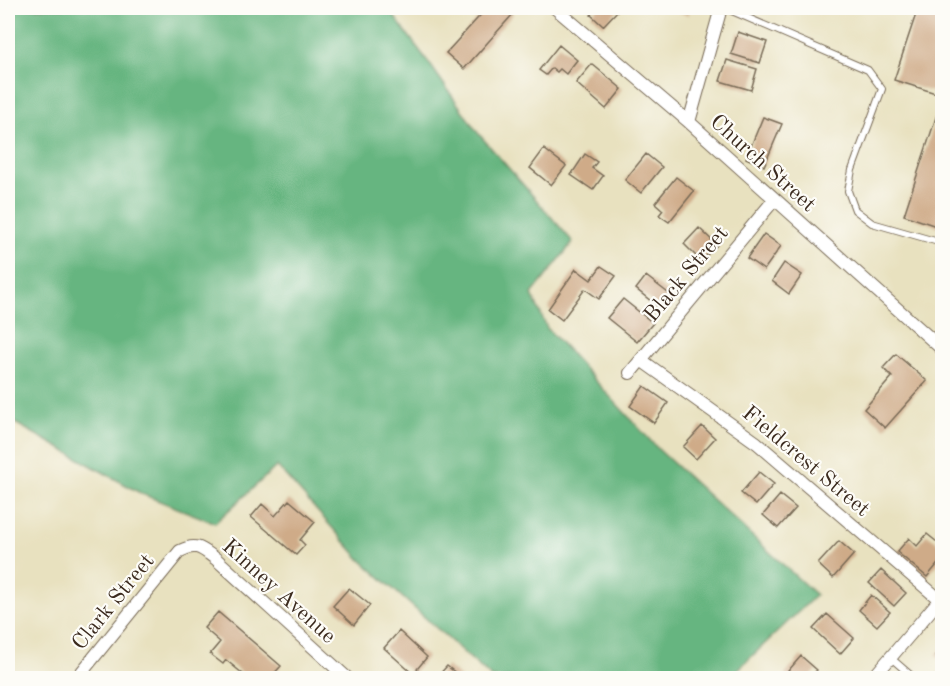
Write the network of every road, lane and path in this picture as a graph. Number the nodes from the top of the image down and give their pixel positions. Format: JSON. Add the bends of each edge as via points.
{"nodes":[{"id":1,"x":555,"y":8,"type":"edge"},
{"id":2,"x":723,"y":8,"type":"edge"},
{"id":3,"x":689,"y":122,"type":"junction"},
{"id":4,"x":774,"y":200,"type":"junction"},
{"id":5,"x":942,"y":243,"type":"edge"},
{"id":6,"x":942,"y":349,"type":"edge"},
{"id":7,"x":641,"y":360,"type":"junction"},
{"id":8,"x":630,"y":373,"type":"dead end"},
{"id":9,"x":180,"y":551,"type":"joint"},
{"id":10,"x":941,"y":599,"type":"edge"},
{"id":11,"x":891,"y":658,"type":"junction"},
{"id":12,"x":77,"y":678,"type":"edge"},
{"id":13,"x":347,"y":678,"type":"edge"},
{"id":14,"x":873,"y":678,"type":"edge"},
{"id":15,"x":914,"y":678,"type":"edge"}],
"edges":[{"from":1,"to":3,"type":"street","name":"Church Street"},
{"from":2,"to":3,"type":"street"},
{"from":2,"to":5,"type":"lane","via":[[868,70],[882,89],[852,170],[848,191],[855,210],[872,223]]},
{"from":3,"to":4,"type":"street","name":"Church Street"},
{"from":4,"to":6,"type":"street","name":"Church Street"},
{"from":4,"to":7,"type":"street","name":"Black Street"},
{"from":7,"to":8,"type":"street","name":"Black Street"},
{"from":7,"to":10,"type":"street","name":"Fieldcrest Street","via":[[757,443]]},
{"from":9,"to":12,"type":"street","name":"Clark Street"},
{"from":9,"to":13,"type":"street","name":"Kinney Avenue","via":[[189,546],[200,548],[216,559]]},
{"from":10,"to":11,"type":"street"},
{"from":11,"to":14,"type":"street"},
{"from":11,"to":15,"type":"lane"}]}
